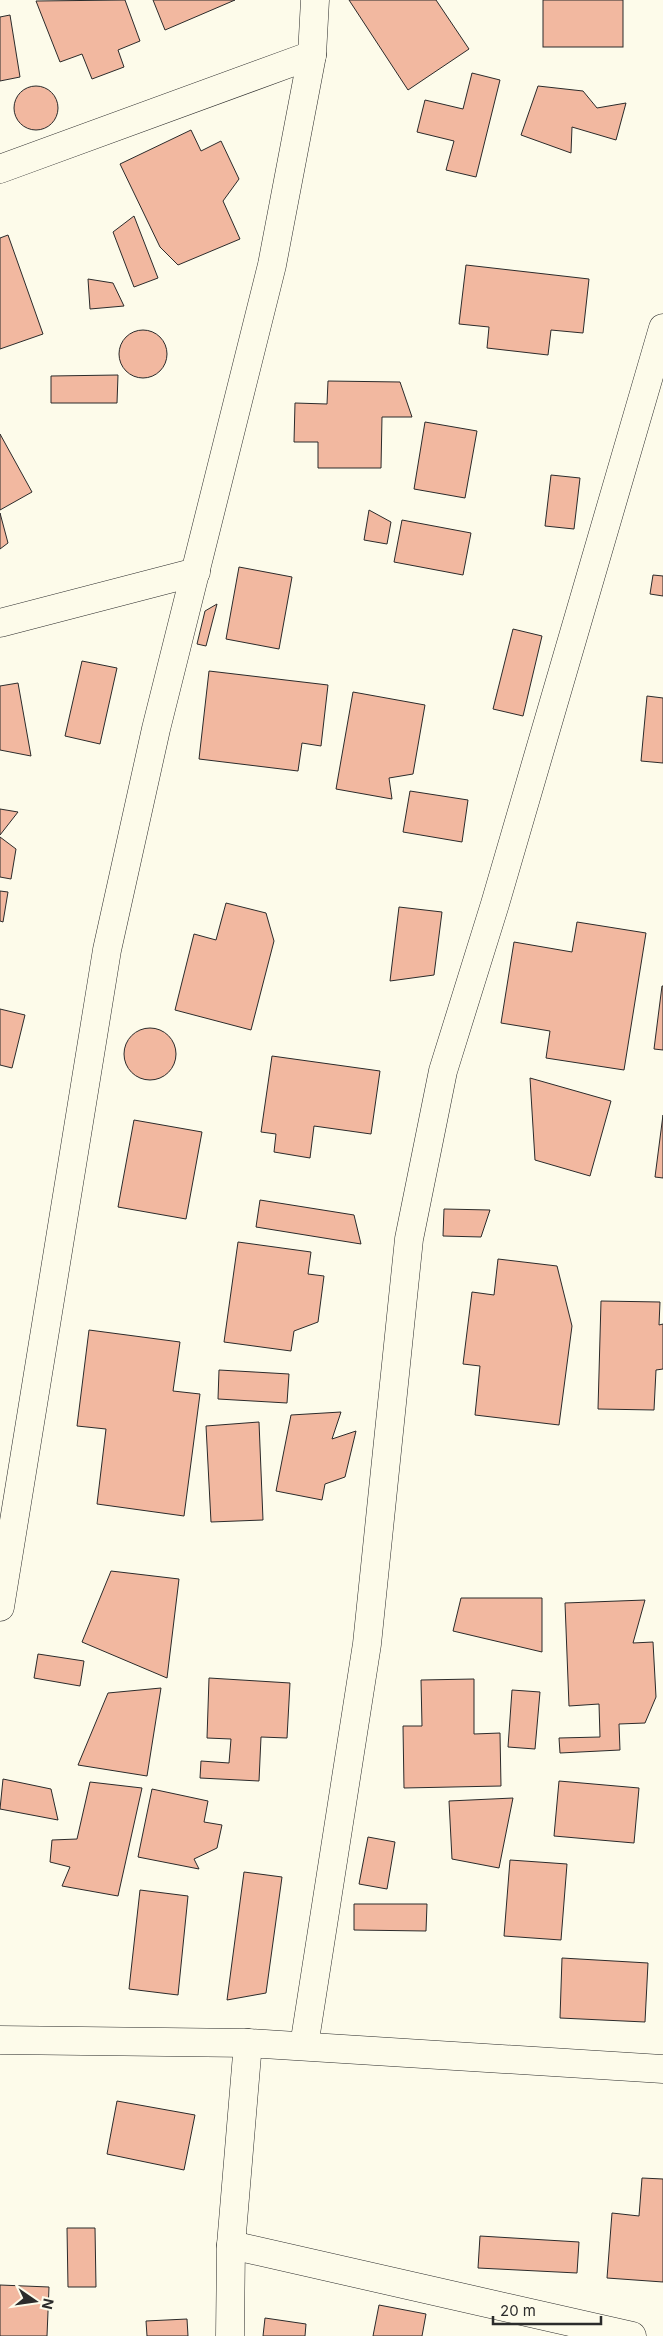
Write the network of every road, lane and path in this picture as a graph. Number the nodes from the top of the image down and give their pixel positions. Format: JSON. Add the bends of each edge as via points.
{"nodes":[{"id":1,"x":315,"y":0,"type":"edge"},
{"id":2,"x":312,"y":55,"type":"junction"},
{"id":3,"x":0,"y":169,"type":"edge"},
{"id":4,"x":663,"y":328,"type":"edge"},
{"id":5,"x":196,"y":572,"type":"junction"},
{"id":6,"x":0,"y":623,"type":"edge"},
{"id":7,"x":0,"y":1607,"type":"edge"},
{"id":8,"x":0,"y":2040,"type":"edge"},
{"id":9,"x":248,"y":2043,"type":"junction"},
{"id":10,"x":304,"y":2046,"type":"junction"},
{"id":11,"x":663,"y":2069,"type":"edge"},
{"id":12,"x":231,"y":2245,"type":"junction"},
{"id":13,"x":230,"y":2336,"type":"edge"},
{"id":14,"x":632,"y":2336,"type":"edge"}],
"edges":[{"from":1,"to":2,"type":"street"},
{"from":2,"to":3,"type":"street"},
{"from":2,"to":5,"type":"street","via":[[272,265]]},
{"from":4,"to":10,"type":"street","via":[[441,1080],[409,1239],[367,1644]]},
{"from":5,"to":6,"type":"street"},
{"from":5,"to":7,"type":"street","via":[[156,729],[107,950]]},
{"from":8,"to":9,"type":"street"},
{"from":9,"to":10,"type":"street"},
{"from":9,"to":12,"type":"street"},
{"from":10,"to":11,"type":"street"},
{"from":12,"to":13,"type":"street"},
{"from":12,"to":14,"type":"street"}]}
